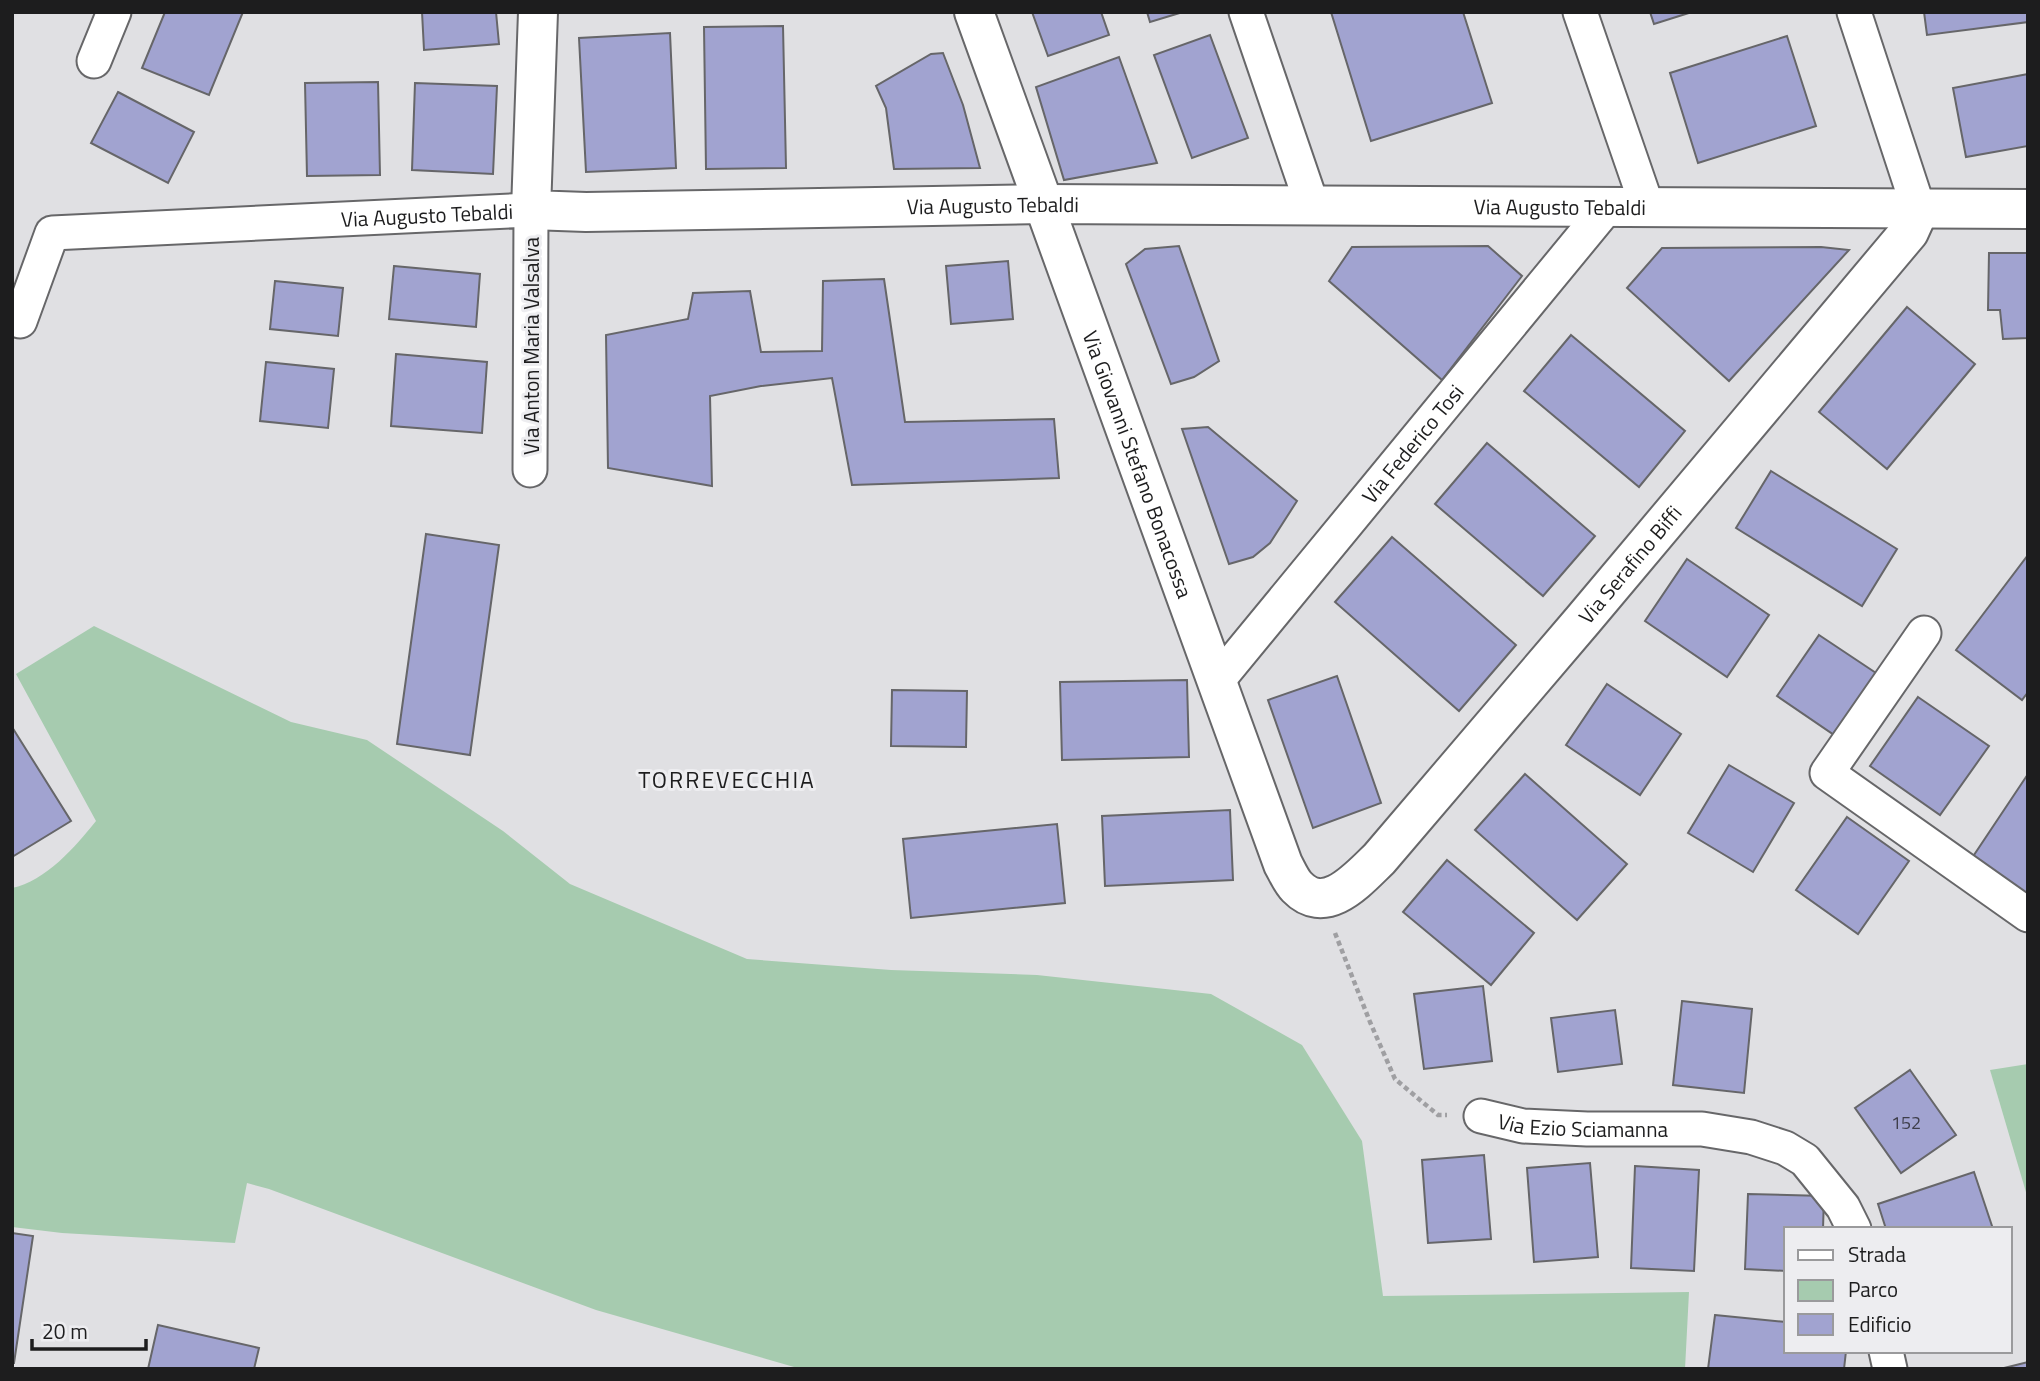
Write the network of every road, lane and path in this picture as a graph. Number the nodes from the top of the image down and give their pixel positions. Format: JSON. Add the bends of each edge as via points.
{"nodes":[{"id":1,"x":114,"y":12,"type":"edge"},
{"id":2,"x":538,"y":12,"type":"edge"},
{"id":3,"x":974,"y":12,"type":"edge"},
{"id":4,"x":1247,"y":12,"type":"edge"},
{"id":5,"x":1580,"y":12,"type":"edge"},
{"id":6,"x":1854,"y":12,"type":"edge"},
{"id":7,"x":94,"y":61,"type":"dead end"},
{"id":8,"x":1043,"y":204,"type":"junction"},
{"id":9,"x":1312,"y":205,"type":"junction"},
{"id":10,"x":1608,"y":206,"type":"junction"},
{"id":11,"x":1647,"y":206,"type":"junction"},
{"id":12,"x":2028,"y":209,"type":"edge"},
{"id":13,"x":531,"y":210,"type":"junction"},
{"id":14,"x":1919,"y":210,"type":"junction"},
{"id":15,"x":20,"y":321,"type":"dead end"},
{"id":16,"x":530,"y":470,"type":"dead end"},
{"id":17,"x":1924,"y":633,"type":"dead end"},
{"id":18,"x":1218,"y":680,"type":"junction"},
{"id":19,"x":1323,"y":899,"type":"junction"},
{"id":20,"x":2028,"y":915,"type":"edge"},
{"id":21,"x":1481,"y":1116,"type":"joint"},
{"id":22,"x":1853,"y":1227,"type":"edge"}],
"edges":[{"from":1,"to":7,"type":"street"},
{"from":2,"to":13,"type":"street","name":"Via Anton Maria Valsalva"},
{"from":3,"to":8,"type":"street","name":"Via Giovanni Stefano Bonacossa"},
{"from":4,"to":9,"type":"street"},
{"from":5,"to":11,"type":"street"},
{"from":6,"to":14,"type":"street"},
{"from":8,"to":9,"type":"street","name":"Via Augusto Tebaldi"},
{"from":8,"to":13,"type":"street","name":"Via Augusto Tebaldi"},
{"from":8,"to":18,"type":"street","name":"Via Giovanni Stefano Bonacossa"},
{"from":9,"to":10,"type":"street","name":"Via Augusto Tebaldi"},
{"from":10,"to":11,"type":"street","name":"Via Augusto Tebaldi"},
{"from":10,"to":18,"type":"street","name":"Via Federico Tosi"},
{"from":11,"to":14,"type":"street","name":"Via Augusto Tebaldi"},
{"from":12,"to":14,"type":"street","name":"Via Augusto Tebaldi"},
{"from":13,"to":15,"type":"street","name":"Via Augusto Tebaldi","via":[[52,233]]},
{"from":13,"to":16,"type":"street","name":"Via Anton Maria Valsalva"},
{"from":14,"to":19,"type":"street","name":"Via Serafino Biffi","via":[[1909,232],[1388,849],[1352,885]]},
{"from":17,"to":20,"type":"street","via":[[1827,774]]},
{"from":18,"to":19,"type":"street","name":"Via Giovanni Stefano Bonacossa","via":[[1283,864],[1296,886],[1309,897]]},
{"from":19,"to":21,"type":"path","name":"Via Ezio Sciamanna","via":[[1395,1079],[1438,1115]]},
{"from":21,"to":22,"type":"street","name":"Via Ezio Sciamanna","via":[[1523,1126],[1702,1129],[1751,1137],[1805,1160],[1843,1207]]}]}
